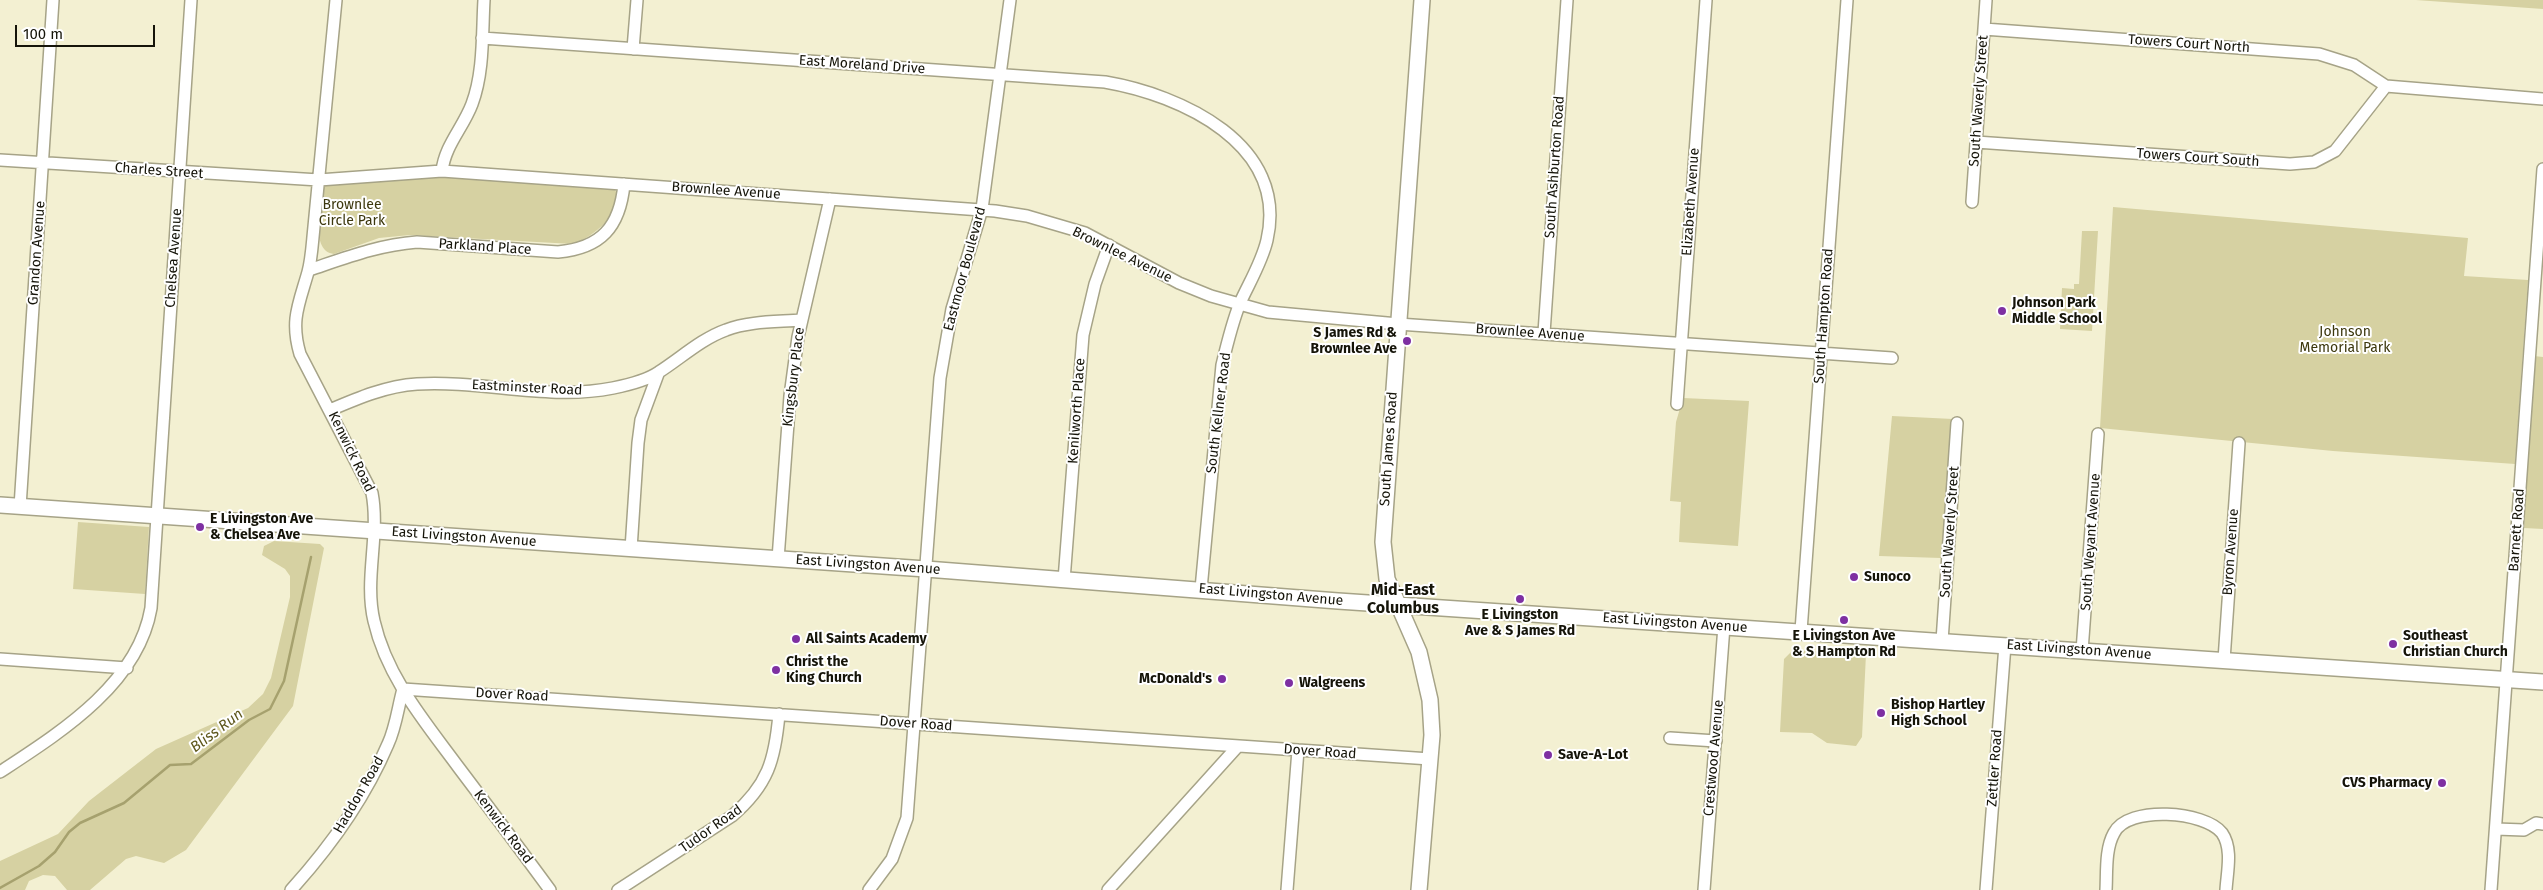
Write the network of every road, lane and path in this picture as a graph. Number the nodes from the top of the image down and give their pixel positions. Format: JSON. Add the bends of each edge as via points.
{"nodes":[{"id":1,"x":53,"y":0,"type":"edge"},
{"id":2,"x":191,"y":0,"type":"edge"},
{"id":3,"x":336,"y":0,"type":"edge"},
{"id":4,"x":484,"y":0,"type":"edge"},
{"id":5,"x":637,"y":0,"type":"edge"},
{"id":6,"x":1010,"y":0,"type":"edge"},
{"id":7,"x":1422,"y":0,"type":"edge"},
{"id":8,"x":1567,"y":0,"type":"edge"},
{"id":9,"x":1706,"y":0,"type":"edge"},
{"id":10,"x":1846,"y":0,"type":"edge"},
{"id":11,"x":1986,"y":0,"type":"edge"},
{"id":12,"x":1984,"y":29,"type":"junction"},
{"id":13,"x":482,"y":38,"type":"junction"},
{"id":14,"x":634,"y":49,"type":"junction"},
{"id":15,"x":1000,"y":75,"type":"junction"},
{"id":16,"x":2386,"y":86,"type":"junction"},
{"id":17,"x":2543,"y":99,"type":"edge"},
{"id":18,"x":1230,"y":136,"type":"joint"},
{"id":19,"x":1976,"y":142,"type":"junction"},
{"id":20,"x":0,"y":160,"type":"edge"},
{"id":21,"x":43,"y":162,"type":"junction"},
{"id":22,"x":2543,"y":169,"type":"edge"},
{"id":23,"x":442,"y":171,"type":"junction"},
{"id":24,"x":180,"y":172,"type":"junction"},
{"id":25,"x":319,"y":180,"type":"junction"},
{"id":26,"x":624,"y":184,"type":"junction"},
{"id":27,"x":830,"y":199,"type":"junction"},
{"id":28,"x":1972,"y":202,"type":"dead end"},
{"id":29,"x":982,"y":210,"type":"junction"},
{"id":30,"x":1109,"y":245,"type":"junction"},
{"id":31,"x":309,"y":270,"type":"junction"},
{"id":32,"x":1240,"y":305,"type":"junction"},
{"id":33,"x":801,"y":320,"type":"junction"},
{"id":34,"x":1398,"y":324,"type":"junction"},
{"id":35,"x":1544,"y":333,"type":"junction"},
{"id":36,"x":1682,"y":343,"type":"junction"},
{"id":37,"x":1821,"y":352,"type":"junction"},
{"id":38,"x":1892,"y":358,"type":"dead end"},
{"id":39,"x":658,"y":374,"type":"junction"},
{"id":40,"x":1677,"y":404,"type":"dead end"},
{"id":41,"x":330,"y":410,"type":"junction"},
{"id":42,"x":1958,"y":424,"type":"dead end"},
{"id":43,"x":2098,"y":434,"type":"dead end"},
{"id":44,"x":2239,"y":443,"type":"dead end"},
{"id":45,"x":0,"y":505,"type":"edge"},
{"id":46,"x":20,"y":507,"type":"junction"},
{"id":47,"x":157,"y":515,"type":"junction"},
{"id":48,"x":373,"y":530,"type":"junction"},
{"id":49,"x":631,"y":549,"type":"junction"},
{"id":50,"x":778,"y":559,"type":"junction"},
{"id":51,"x":926,"y":569,"type":"junction"},
{"id":52,"x":1064,"y":580,"type":"junction"},
{"id":53,"x":1201,"y":589,"type":"junction"},
{"id":54,"x":1399,"y":605,"type":"junction"},
{"id":55,"x":1724,"y":626,"type":"junction"},
{"id":56,"x":1801,"y":631,"type":"junction"},
{"id":57,"x":1942,"y":641,"type":"junction"},
{"id":58,"x":2005,"y":645,"type":"junction"},
{"id":59,"x":2082,"y":650,"type":"junction"},
{"id":60,"x":0,"y":659,"type":"edge"},
{"id":61,"x":2224,"y":660,"type":"junction"},
{"id":62,"x":127,"y":668,"type":"junction"},
{"id":63,"x":2505,"y":679,"type":"junction"},
{"id":64,"x":2543,"y":682,"type":"edge"},
{"id":65,"x":403,"y":689,"type":"junction"},
{"id":66,"x":779,"y":714,"type":"junction"},
{"id":67,"x":915,"y":725,"type":"junction"},
{"id":68,"x":1670,"y":738,"type":"dead end"},
{"id":69,"x":1716,"y":741,"type":"junction"},
{"id":70,"x":1238,"y":746,"type":"junction"},
{"id":71,"x":1298,"y":750,"type":"junction"},
{"id":72,"x":1430,"y":759,"type":"junction"},
{"id":73,"x":0,"y":772,"type":"edge"},
{"id":74,"x":2543,"y":824,"type":"edge"},
{"id":75,"x":2496,"y":829,"type":"junction"},
{"id":76,"x":291,"y":890,"type":"edge"},
{"id":77,"x":550,"y":890,"type":"edge"},
{"id":78,"x":618,"y":890,"type":"edge"},
{"id":79,"x":869,"y":890,"type":"edge"},
{"id":80,"x":1108,"y":890,"type":"edge"},
{"id":81,"x":1287,"y":890,"type":"edge"},
{"id":82,"x":1419,"y":890,"type":"edge"},
{"id":83,"x":1704,"y":890,"type":"edge"},
{"id":84,"x":1986,"y":890,"type":"edge"},
{"id":85,"x":2106,"y":890,"type":"edge"},
{"id":86,"x":2226,"y":890,"type":"edge"},
{"id":87,"x":2491,"y":890,"type":"edge"}],
"edges":[{"from":1,"to":21,"type":"street","name":"Grandon Avenue"},
{"from":2,"to":24,"type":"street","name":"Chelsea Avenue"},
{"from":3,"to":25,"type":"street","name":"Kenwick Road"},
{"from":4,"to":13,"type":"street"},
{"from":5,"to":14,"type":"street"},
{"from":6,"to":15,"type":"street","name":"Eastmoor Boulevard"},
{"from":7,"to":34,"type":"main road","name":"South James Road"},
{"from":8,"to":35,"type":"street","name":"South Ashburton Road"},
{"from":9,"to":36,"type":"street","name":"Elizabeth Avenue"},
{"from":10,"to":37,"type":"street","name":"South Hampton Road"},
{"from":11,"to":12,"type":"street","name":"South Waverly Street"},
{"from":12,"to":16,"type":"street","name":"Towers Court North","via":[[2319,54],[2354,64]]},
{"from":12,"to":19,"type":"street","name":"South Waverly Street"},
{"from":13,"to":14,"type":"street","name":"East Moreland Drive"},
{"from":13,"to":23,"type":"street","via":[[479,75],[472,104],[446,150]]},
{"from":14,"to":15,"type":"street","name":"East Moreland Drive"},
{"from":15,"to":18,"type":"street","name":"East Moreland Drive","via":[[1133,87],[1195,111]]},
{"from":15,"to":29,"type":"street","name":"Eastmoor Boulevard"},
{"from":16,"to":17,"type":"street"},
{"from":16,"to":19,"type":"street","name":"Towers Court South","via":[[2335,151],[2314,162],[2290,164]]},
{"from":18,"to":32,"type":"street","name":"South Kellner Road","via":[[1245,151],[1259,174],[1266,190],[1269,214],[1264,249]]},
{"from":19,"to":28,"type":"street","name":"South Waverly Street"},
{"from":20,"to":21,"type":"street","name":"Charles Street"},
{"from":21,"to":24,"type":"street","name":"Charles Street"},
{"from":21,"to":46,"type":"street","name":"Grandon Avenue"},
{"from":22,"to":63,"type":"street","name":"Barnett Road"},
{"from":23,"to":25,"type":"street","name":"Brownlee Avenue"},
{"from":23,"to":26,"type":"street","name":"Brownlee Avenue"},
{"from":24,"to":25,"type":"street","name":"Charles Street"},
{"from":24,"to":47,"type":"street","name":"Chelsea Avenue"},
{"from":25,"to":31,"type":"street","name":"Kenwick Road"},
{"from":26,"to":27,"type":"street","name":"Brownlee Avenue"},
{"from":26,"to":31,"type":"street","name":"Parkland Place","via":[[620,209],[613,225],[589,246],[558,252],[397,243],[361,251]]},
{"from":27,"to":29,"type":"street","name":"Brownlee Avenue"},
{"from":27,"to":33,"type":"street","name":"Kingsbury Place"},
{"from":29,"to":30,"type":"street","name":"Brownlee Avenue","via":[[1027,216],[1085,233]]},
{"from":29,"to":51,"type":"street","name":"Eastmoor Boulevard","via":[[952,309],[940,378]]},
{"from":30,"to":32,"type":"street","name":"Brownlee Avenue","via":[[1179,283]]},
{"from":30,"to":52,"type":"street","name":"Kenilworth Place","via":[[1095,284],[1084,335]]},
{"from":31,"to":41,"type":"street","name":"Kenwick Road","via":[[297,305],[296,339],[300,354]]},
{"from":32,"to":34,"type":"street","name":"Brownlee Avenue","via":[[1278,313]]},
{"from":32,"to":53,"type":"street","name":"South Kellner Road","via":[[1222,365]]},
{"from":33,"to":39,"type":"street","name":"Eastminster Road","via":[[726,330],[710,337]]},
{"from":33,"to":50,"type":"street","name":"Kingsbury Place","via":[[790,396]]},
{"from":34,"to":35,"type":"street","name":"Brownlee Avenue"},
{"from":34,"to":54,"type":"main road","name":"South James Road","via":[[1383,542],[1388,579]]},
{"from":35,"to":36,"type":"street","name":"Brownlee Avenue"},
{"from":36,"to":37,"type":"street","name":"Brownlee Avenue"},
{"from":36,"to":40,"type":"street","name":"Elizabeth Avenue"},
{"from":37,"to":38,"type":"street","name":"Brownlee Avenue"},
{"from":37,"to":56,"type":"street","name":"South Hampton Road"},
{"from":39,"to":41,"type":"street","name":"Eastminster Road","via":[[638,382],[590,392],[415,384],[380,390]]},
{"from":39,"to":49,"type":"street","via":[[641,420]]},
{"from":41,"to":48,"type":"street","name":"Kenwick Road","via":[[369,484],[374,501]]},
{"from":42,"to":57,"type":"street","name":"South Waverly Street"},
{"from":43,"to":59,"type":"street","name":"South Weyant Avenue"},
{"from":44,"to":61,"type":"street","name":"Byron Avenue"},
{"from":45,"to":46,"type":"main road","name":"East Livingston Avenue"},
{"from":46,"to":47,"type":"main road","name":"East Livingston Avenue"},
{"from":47,"to":48,"type":"main road","name":"East Livingston Avenue"},
{"from":47,"to":62,"type":"street","name":"Chelsea Avenue","via":[[149,621],[146,634]]},
{"from":48,"to":49,"type":"main road","name":"East Livingston Avenue"},
{"from":48,"to":65,"type":"street","name":"Kenwick Road","via":[[370,589],[374,620],[388,663]]},
{"from":49,"to":50,"type":"main road","name":"East Livingston Avenue"},
{"from":50,"to":51,"type":"main road","name":"East Livingston Avenue"},
{"from":51,"to":52,"type":"main road","name":"East Livingston Avenue"},
{"from":51,"to":67,"type":"street","name":"Eastmoor Boulevard"},
{"from":52,"to":53,"type":"main road","name":"East Livingston Avenue"},
{"from":53,"to":54,"type":"main road","name":"East Livingston Avenue"},
{"from":54,"to":55,"type":"main road","name":"East Livingston Avenue"},
{"from":54,"to":72,"type":"main road","name":"South James Road","via":[[1419,652],[1427,682],[1432,717]]},
{"from":55,"to":56,"type":"main road","name":"East Livingston Avenue"},
{"from":55,"to":69,"type":"street","name":"Crestwood Avenue"},
{"from":56,"to":57,"type":"main road","name":"East Livingston Avenue"},
{"from":57,"to":58,"type":"main road","name":"East Livingston Avenue"},
{"from":58,"to":59,"type":"main road","name":"East Livingston Avenue"},
{"from":58,"to":84,"type":"street","name":"Zettler Road"},
{"from":59,"to":61,"type":"main road","name":"East Livingston Avenue"},
{"from":60,"to":62,"type":"street"},
{"from":61,"to":63,"type":"main road","name":"East Livingston Avenue"},
{"from":62,"to":73,"type":"street","name":"Chelsea Avenue","via":[[89,709]]},
{"from":63,"to":64,"type":"main road","name":"East Livingston Avenue"},
{"from":63,"to":75,"type":"street","name":"Barnett Road"},
{"from":65,"to":66,"type":"street","name":"Dover Road"},
{"from":65,"to":76,"type":"street","name":"Haddon Road","via":[[389,743],[359,798],[323,853]]},
{"from":65,"to":77,"type":"street","name":"Kenwick Road"},
{"from":66,"to":67,"type":"street","name":"Dover Road"},
{"from":66,"to":78,"type":"street","name":"Tudor Road","via":[[776,748],[770,768],[748,802],[732,816]]},
{"from":67,"to":70,"type":"street","name":"Dover Road"},
{"from":67,"to":79,"type":"street","name":"Eastmoor Boulevard","via":[[908,810],[901,840],[892,859]]},
{"from":68,"to":69,"type":"street"},
{"from":69,"to":83,"type":"street","name":"Crestwood Avenue"},
{"from":70,"to":71,"type":"street","name":"Dover Road"},
{"from":70,"to":80,"type":"street"},
{"from":71,"to":72,"type":"street","name":"Dover Road"},
{"from":71,"to":81,"type":"street"},
{"from":72,"to":82,"type":"main road","name":"South James Road"},
{"from":74,"to":75,"type":"street","via":[[2536,823],[2524,830]]},
{"from":75,"to":87,"type":"street","name":"Barnett Road"},
{"from":85,"to":86,"type":"street","via":[[2110,844],[2120,825],[2140,815],[2208,821],[2222,834],[2228,851]]}]}
